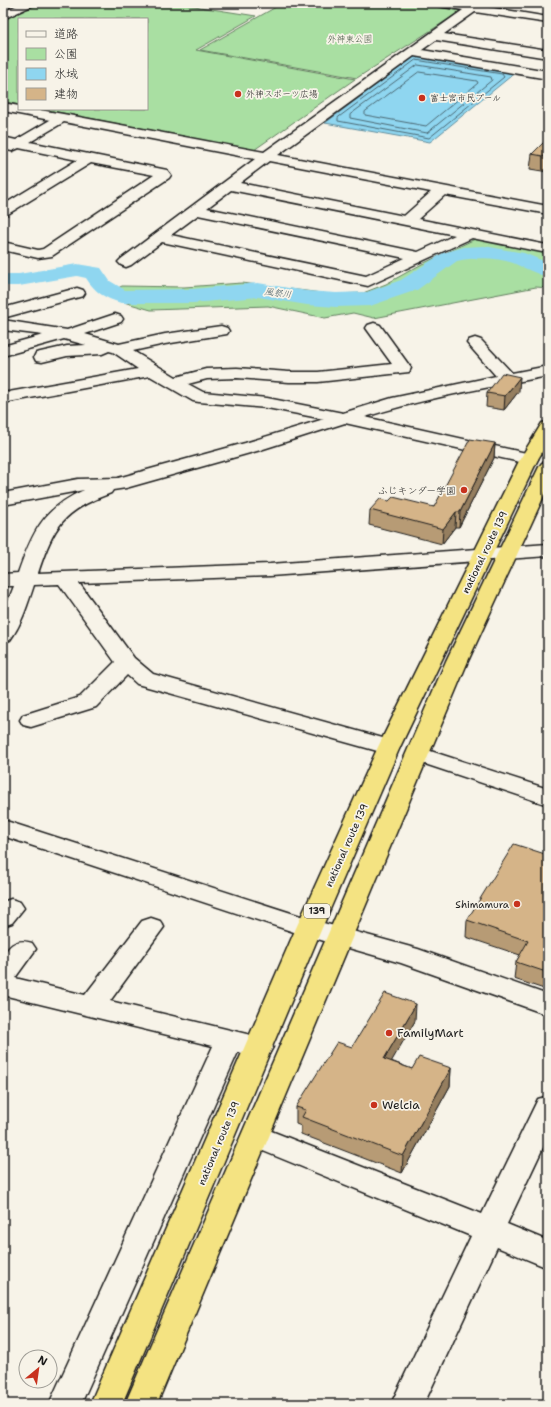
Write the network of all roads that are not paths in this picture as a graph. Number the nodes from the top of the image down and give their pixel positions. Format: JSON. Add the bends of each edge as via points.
{"nodes":[{"id":1,"x":5,"y":3,"type":"edge"},
{"id":2,"x":439,"y":3,"type":"edge"},
{"id":3,"x":27,"y":5,"type":"edge"},
{"id":4,"x":476,"y":6,"type":"edge"},
{"id":5,"x":3,"y":16,"type":"edge"},
{"id":6,"x":548,"y":20,"type":"edge"},
{"id":7,"x":434,"y":36,"type":"junction"},
{"id":8,"x":410,"y":52,"type":"junction"},
{"id":9,"x":548,"y":54,"type":"edge"},
{"id":10,"x":548,"y":75,"type":"edge"},
{"id":11,"x":3,"y":107,"type":"edge"},
{"id":12,"x":18,"y":110,"type":"edge"},
{"id":13,"x":19,"y":110,"type":"edge"},
{"id":14,"x":63,"y":118,"type":"junction"},
{"id":15,"x":3,"y":141,"type":"edge"},
{"id":16,"x":18,"y":144,"type":"junction"},
{"id":17,"x":3,"y":152,"type":"edge"},
{"id":18,"x":266,"y":157,"type":"junction"},
{"id":19,"x":88,"y":158,"type":"junction"},
{"id":20,"x":228,"y":185,"type":"junction"},
{"id":21,"x":442,"y":190,"type":"junction"},
{"id":22,"x":194,"y":210,"type":"junction"},
{"id":23,"x":548,"y":210,"type":"edge"},
{"id":24,"x":3,"y":211,"type":"edge"},
{"id":25,"x":407,"y":221,"type":"junction"},
{"id":26,"x":469,"y":234,"type":"junction"},
{"id":27,"x":159,"y":237,"type":"junction"},
{"id":28,"x":3,"y":246,"type":"edge"},
{"id":29,"x":542,"y":248,"type":"dead end"},
{"id":30,"x":420,"y":257,"type":"junction"},
{"id":31,"x":126,"y":262,"type":"dead end"},
{"id":32,"x":76,"y":293,"type":"dead end"},
{"id":33,"x":3,"y":313,"type":"edge"},
{"id":34,"x":115,"y":319,"type":"dead end"},
{"id":35,"x":3,"y":325,"type":"edge"},
{"id":36,"x":374,"y":328,"type":"dead end"},
{"id":37,"x":221,"y":331,"type":"dead end"},
{"id":38,"x":68,"y":334,"type":"junction"},
{"id":39,"x":475,"y":343,"type":"dead end"},
{"id":40,"x":116,"y":348,"type":"junction"},
{"id":41,"x":3,"y":351,"type":"edge"},
{"id":42,"x":42,"y":357,"type":"dead end"},
{"id":43,"x":153,"y":371,"type":"junction"},
{"id":44,"x":548,"y":371,"type":"edge"},
{"id":45,"x":508,"y":378,"type":"junction"},
{"id":46,"x":173,"y":383,"type":"junction"},
{"id":47,"x":3,"y":398,"type":"edge"},
{"id":48,"x":345,"y":417,"type":"junction"},
{"id":49,"x":548,"y":427,"type":"edge"},
{"id":50,"x":538,"y":463,"type":"edge"},
{"id":51,"x":119,"y":484,"type":"junction"},
{"id":52,"x":3,"y":499,"type":"edge"},
{"id":53,"x":548,"y":550,"type":"edge"},
{"id":54,"x":507,"y":553,"type":"junction"},
{"id":55,"x":481,"y":556,"type":"junction"},
{"id":56,"x":64,"y":577,"type":"junction"},
{"id":57,"x":25,"y":579,"type":"junction"},
{"id":58,"x":3,"y":580,"type":"edge"},
{"id":59,"x":4,"y":629,"type":"edge"},
{"id":60,"x":126,"y":663,"type":"junction"},
{"id":61,"x":31,"y":720,"type":"dead end"},
{"id":62,"x":389,"y":747,"type":"junction"},
{"id":63,"x":418,"y":754,"type":"junction"},
{"id":64,"x":548,"y":797,"type":"edge"},
{"id":65,"x":3,"y":828,"type":"edge"},
{"id":66,"x":150,"y":927,"type":"dead end"},
{"id":67,"x":310,"y":928,"type":"junction"},
{"id":68,"x":339,"y":937,"type":"junction"},
{"id":69,"x":23,"y":949,"type":"dead end"},
{"id":70,"x":3,"y":975,"type":"edge"},
{"id":71,"x":3,"y":985,"type":"edge"},
{"id":72,"x":548,"y":1005,"type":"edge"},
{"id":73,"x":92,"y":1006,"type":"junction"},
{"id":74,"x":230,"y":1039,"type":"junction"},
{"id":75,"x":259,"y":1047,"type":"junction"},
{"id":76,"x":548,"y":1107,"type":"edge"},
{"id":77,"x":256,"y":1136,"type":"junction"},
{"id":78,"x":489,"y":1230,"type":"junction"},
{"id":79,"x":548,"y":1255,"type":"edge"},
{"id":80,"x":65,"y":1404,"type":"edge"},
{"id":81,"x":106,"y":1404,"type":"edge"},
{"id":82,"x":141,"y":1404,"type":"edge"},
{"id":83,"x":407,"y":1404,"type":"edge"}],
"edges":[{"from":1,"to":3,"type":"street"},
{"from":2,"to":4,"type":"street"},
{"from":3,"to":5,"type":"street"},
{"from":4,"to":6,"type":"street"},
{"from":4,"to":7,"type":"street"},
{"from":7,"to":8,"type":"street"},
{"from":7,"to":9,"type":"street"},
{"from":8,"to":10,"type":"street"},
{"from":8,"to":18,"type":"street"},
{"from":11,"to":12,"type":"street"},
{"from":13,"to":14,"type":"street"},
{"from":14,"to":16,"type":"street"},
{"from":14,"to":18,"type":"street"},
{"from":15,"to":16,"type":"street"},
{"from":16,"to":17,"type":"street"},
{"from":16,"to":19,"type":"street"},
{"from":18,"to":20,"type":"street"},
{"from":18,"to":21,"type":"street"},
{"from":19,"to":24,"type":"street"},
{"from":19,"to":28,"type":"street","via":[[164,175],[47,253],[38,254]]},
{"from":20,"to":22,"type":"street"},
{"from":20,"to":25,"type":"street"},
{"from":21,"to":23,"type":"street"},
{"from":21,"to":25,"type":"street"},
{"from":22,"to":27,"type":"street"},
{"from":22,"to":30,"type":"street"},
{"from":25,"to":26,"type":"street"},
{"from":26,"to":29,"type":"street"},
{"from":26,"to":30,"type":"street"},
{"from":27,"to":30,"type":"street","via":[[368,281]]},
{"from":27,"to":31,"type":"street"},
{"from":32,"to":33,"type":"street"},
{"from":34,"to":38,"type":"street"},
{"from":35,"to":38,"type":"street"},
{"from":36,"to":46,"type":"street","via":[[402,368],[318,377],[206,374]]},
{"from":37,"to":40,"type":"street"},
{"from":38,"to":40,"type":"street"},
{"from":38,"to":41,"type":"street"},
{"from":39,"to":45,"type":"street"},
{"from":40,"to":42,"type":"street","via":[[67,351]]},
{"from":40,"to":43,"type":"street"},
{"from":43,"to":46,"type":"street"},
{"from":43,"to":47,"type":"street"},
{"from":44,"to":45,"type":"street"},
{"from":45,"to":48,"type":"street","via":[[398,402]]},
{"from":46,"to":48,"type":"street","via":[[199,397],[267,403]]},
{"from":48,"to":50,"type":"street"},
{"from":48,"to":51,"type":"street"},
{"from":49,"to":50,"type":"highway","name":"national route 139","number":"139"},
{"from":50,"to":54,"type":"highway","name":"national route 139","number":"139"},
{"from":50,"to":55,"type":"highway","name":"national route 139","number":"139"},
{"from":51,"to":52,"type":"street","via":[[78,485]]},
{"from":51,"to":57,"type":"street","via":[[84,496],[68,505],[55,517],[44,534]]},
{"from":53,"to":54,"type":"street"},
{"from":54,"to":55,"type":"street"},
{"from":54,"to":63,"type":"highway","name":"national route 139","number":"139"},
{"from":55,"to":56,"type":"street","via":[[270,570]]},
{"from":55,"to":62,"type":"highway","name":"national route 139","number":"139"},
{"from":56,"to":57,"type":"street"},
{"from":56,"to":60,"type":"street"},
{"from":57,"to":58,"type":"street"},
{"from":57,"to":59,"type":"street","via":[[15,611]]},
{"from":60,"to":61,"type":"street","via":[[88,702]]},
{"from":60,"to":62,"type":"street","via":[[145,679]]},
{"from":62,"to":67,"type":"highway","name":"national route 139","number":"139"},
{"from":63,"to":64,"type":"street"},
{"from":63,"to":68,"type":"highway","name":"national route 139","number":"139"},
{"from":65,"to":67,"type":"street"},
{"from":66,"to":73,"type":"street"},
{"from":67,"to":68,"type":"street"},
{"from":67,"to":75,"type":"highway","name":"national route 139","number":"139"},
{"from":68,"to":72,"type":"street","via":[[410,956]]},
{"from":68,"to":77,"type":"highway","name":"national route 139","number":"139"},
{"from":69,"to":70,"type":"street"},
{"from":71,"to":73,"type":"street"},
{"from":73,"to":74,"type":"street"},
{"from":74,"to":75,"type":"street"},
{"from":74,"to":80,"type":"street"},
{"from":75,"to":81,"type":"highway","name":"national route 139","number":"139"},
{"from":76,"to":78,"type":"street"},
{"from":77,"to":78,"type":"street"},
{"from":77,"to":82,"type":"highway","name":"national route 139","number":"139"},
{"from":78,"to":79,"type":"street"},
{"from":78,"to":83,"type":"street"}]}
